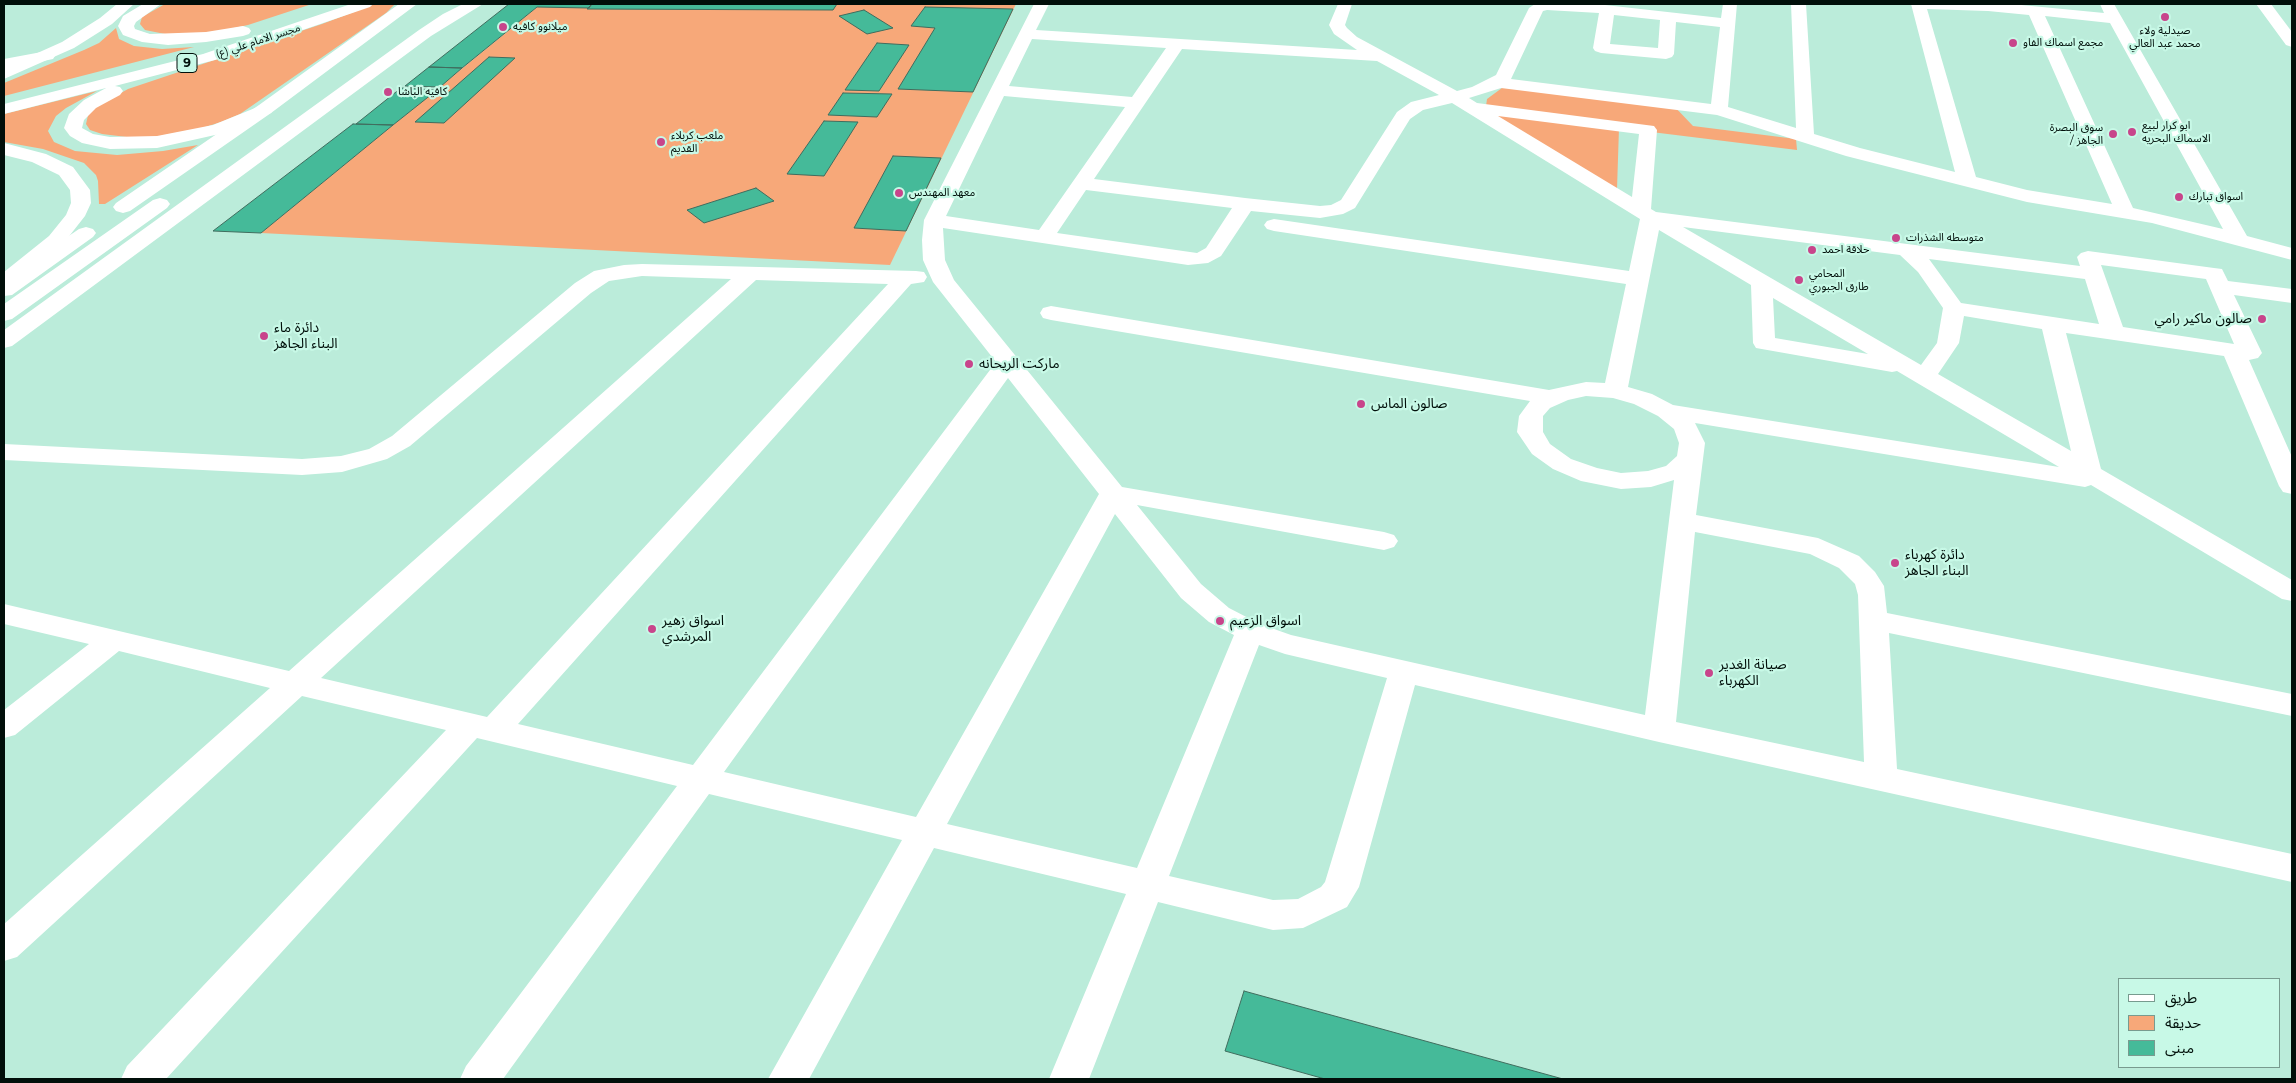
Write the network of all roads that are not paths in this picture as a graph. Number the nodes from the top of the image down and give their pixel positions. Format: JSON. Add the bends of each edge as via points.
{"nodes":[{"id":1,"x":126,"y":4,"type":"edge"},
{"id":2,"x":153,"y":4,"type":"edge"},
{"id":3,"x":339,"y":4,"type":"edge"},
{"id":4,"x":366,"y":4,"type":"edge"},
{"id":5,"x":409,"y":4,"type":"edge"},
{"id":6,"x":445,"y":4,"type":"edge"},
{"id":7,"x":475,"y":4,"type":"edge"},
{"id":8,"x":1041,"y":4,"type":"edge"},
{"id":9,"x":1345,"y":4,"type":"edge"},
{"id":10,"x":1730,"y":4,"type":"edge"},
{"id":11,"x":1798,"y":4,"type":"edge"},
{"id":12,"x":1919,"y":4,"type":"edge"},
{"id":13,"x":2262,"y":4,"type":"edge"},
{"id":14,"x":1607,"y":10,"type":"junction"},
{"id":15,"x":2035,"y":11,"type":"junction"},
{"id":16,"x":2112,"y":11,"type":"edge"},
{"id":17,"x":305,"y":16,"type":"junction"},
{"id":18,"x":1668,"y":16,"type":"junction"},
{"id":19,"x":1728,"y":23,"type":"junction"},
{"id":20,"x":377,"y":28,"type":"junction"},
{"id":21,"x":425,"y":33,"type":"junction"},
{"id":22,"x":1026,"y":34,"type":"junction"},
{"id":23,"x":2292,"y":42,"type":"edge"},
{"id":24,"x":1178,"y":44,"type":"junction"},
{"id":25,"x":47,"y":56,"type":"junction"},
{"id":26,"x":1380,"y":57,"type":"junction"},
{"id":27,"x":4,"y":64,"type":"edge"},
{"id":28,"x":186,"y":64,"type":"junction"},
{"id":29,"x":4,"y":74,"type":"edge"},
{"id":30,"x":1498,"y":82,"type":"junction"},
{"id":31,"x":999,"y":90,"type":"junction"},
{"id":32,"x":4,"y":100,"type":"edge"},
{"id":33,"x":1461,"y":102,"type":"junction"},
{"id":34,"x":1138,"y":103,"type":"junction"},
{"id":35,"x":4,"y":109,"type":"edge"},
{"id":36,"x":265,"y":109,"type":"junction"},
{"id":37,"x":1719,"y":110,"type":"junction"},
{"id":38,"x":1805,"y":137,"type":"junction"},
{"id":39,"x":4,"y":150,"type":"edge"},
{"id":40,"x":213,"y":165,"type":"dead end"},
{"id":41,"x":1967,"y":181,"type":"junction"},
{"id":42,"x":1081,"y":183,"type":"junction"},
{"id":43,"x":173,"y":194,"type":"dead end"},
{"id":44,"x":1240,"y":212,"type":"junction"},
{"id":45,"x":2125,"y":212,"type":"junction"},
{"id":46,"x":1646,"y":214,"type":"junction"},
{"id":47,"x":2226,"y":215,"type":"junction"},
{"id":48,"x":934,"y":220,"type":"junction"},
{"id":49,"x":2191,"y":226,"type":"junction"},
{"id":50,"x":2292,"y":236,"type":"edge"},
{"id":51,"x":1044,"y":237,"type":"junction"},
{"id":52,"x":2239,"y":239,"type":"junction"},
{"id":53,"x":1906,"y":250,"type":"junction"},
{"id":54,"x":2292,"y":254,"type":"edge"},
{"id":55,"x":940,"y":273,"type":"junction"},
{"id":56,"x":751,"y":274,"type":"junction"},
{"id":57,"x":2093,"y":274,"type":"junction"},
{"id":58,"x":905,"y":278,"type":"junction"},
{"id":59,"x":1638,"y":279,"type":"junction"},
{"id":60,"x":2216,"y":280,"type":"junction"},
{"id":61,"x":1762,"y":282,"type":"junction"},
{"id":62,"x":4,"y":283,"type":"edge"},
{"id":63,"x":4,"y":290,"type":"edge"},
{"id":64,"x":2292,"y":296,"type":"edge"},
{"id":65,"x":1954,"y":308,"type":"junction"},
{"id":66,"x":1051,"y":313,"type":"dead end"},
{"id":67,"x":4,"y":314,"type":"edge"},
{"id":68,"x":2052,"y":324,"type":"junction"},
{"id":69,"x":2113,"y":333,"type":"junction"},
{"id":70,"x":4,"y":341,"type":"edge"},
{"id":71,"x":2233,"y":351,"type":"junction"},
{"id":72,"x":1008,"y":362,"type":"junction"},
{"id":73,"x":1916,"y":372,"type":"junction"},
{"id":74,"x":1615,"y":391,"type":"junction"},
{"id":75,"x":1552,"y":398,"type":"junction"},
{"id":76,"x":1667,"y":411,"type":"junction"},
{"id":77,"x":4,"y":452,"type":"edge"},
{"id":78,"x":1689,"y":459,"type":"junction"},
{"id":79,"x":2095,"y":478,"type":"junction"},
{"id":80,"x":2292,"y":486,"type":"edge"},
{"id":81,"x":1113,"y":493,"type":"junction"},
{"id":82,"x":1682,"y":521,"type":"junction"},
{"id":83,"x":1384,"y":541,"type":"dead end"},
{"id":84,"x":2292,"y":592,"type":"edge"},
{"id":85,"x":4,"y":614,"type":"edge"},
{"id":86,"x":1872,"y":620,"type":"junction"},
{"id":87,"x":1250,"y":631,"type":"junction"},
{"id":88,"x":114,"y":640,"type":"junction"},
{"id":89,"x":1404,"y":671,"type":"junction"},
{"id":90,"x":295,"y":684,"type":"junction"},
{"id":91,"x":2292,"y":705,"type":"edge"},
{"id":92,"x":4,"y":727,"type":"edge"},
{"id":93,"x":481,"y":728,"type":"junction"},
{"id":94,"x":1659,"y":730,"type":"junction"},
{"id":95,"x":1881,"y":778,"type":"junction"},
{"id":96,"x":700,"y":780,"type":"junction"},
{"id":97,"x":924,"y":834,"type":"junction"},
{"id":98,"x":2292,"y":868,"type":"edge"},
{"id":99,"x":1148,"y":887,"type":"junction"},
{"id":100,"x":4,"y":946,"type":"edge"},
{"id":101,"x":142,"y":1079,"type":"edge"},
{"id":102,"x":480,"y":1079,"type":"edge"},
{"id":103,"x":788,"y":1079,"type":"edge"},
{"id":104,"x":1069,"y":1079,"type":"edge"}],
"edges":[{"from":1,"to":25,"type":"main road","via":[[88,33]]},
{"from":2,"to":17,"type":"main road","via":[[129,18],[126,26],[129,32],[154,40],[198,38]]},
{"from":3,"to":17,"type":"main road","name":"مجسر الامام علي (ع)","number":"9"},
{"from":4,"to":28,"type":"main road","name":"مجسر الامام علي (ع)","number":"9"},
{"from":5,"to":20,"type":"main road"},
{"from":6,"to":40,"type":"main road","via":[[421,16]]},
{"from":7,"to":21,"type":"main road"},
{"from":8,"to":22,"type":"main road"},
{"from":9,"to":26,"type":"main road","via":[[1337,25],[1340,31]]},
{"from":10,"to":19,"type":"main road"},
{"from":11,"to":38,"type":"main road"},
{"from":12,"to":15,"type":"main road"},
{"from":12,"to":41,"type":"main road"},
{"from":13,"to":23,"type":"main road"},
{"from":14,"to":18,"type":"main road"},
{"from":14,"to":18,"type":"main road","via":[[1601,48],[1666,54]]},
{"from":14,"to":30,"type":"main road","via":[[1559,4],[1537,8],[1503,78]]},
{"from":15,"to":16,"type":"main road"},
{"from":15,"to":45,"type":"main road"},
{"from":16,"to":47,"type":"main road"},
{"from":17,"to":32,"type":"main road","name":"مجسر الامام علي (ع)","number":"9","via":[[177,56]]},
{"from":18,"to":19,"type":"main road"},
{"from":19,"to":37,"type":"main road"},
{"from":20,"to":21,"type":"main road","via":[[409,24],[420,26],[426,30]]},
{"from":20,"to":36,"type":"main road"},
{"from":21,"to":70,"type":"main road"},
{"from":22,"to":24,"type":"main road"},
{"from":22,"to":31,"type":"main road"},
{"from":24,"to":26,"type":"main road"},
{"from":24,"to":34,"type":"main road"},
{"from":25,"to":27,"type":"main road"},
{"from":25,"to":29,"type":"main road"},
{"from":26,"to":33,"type":"main road"},
{"from":28,"to":35,"type":"main road","name":"مجسر الامام علي (ع)","number":"9"},
{"from":28,"to":36,"type":"main road","via":[[130,83],[98,99],[75,118],[73,128],[88,139],[123,144],[167,141],[238,122]]},
{"from":30,"to":33,"type":"main road"},
{"from":30,"to":37,"type":"main road"},
{"from":31,"to":34,"type":"main road"},
{"from":31,"to":48,"type":"main road"},
{"from":33,"to":44,"type":"main road","via":[[1417,106],[1403,116],[1352,200],[1343,207],[1320,212]]},
{"from":33,"to":46,"type":"main road"},
{"from":33,"to":46,"type":"main road","via":[[1648,130]]},
{"from":34,"to":42,"type":"main road"},
{"from":36,"to":63,"type":"main road"},
{"from":37,"to":38,"type":"main road"},
{"from":38,"to":41,"type":"main road"},
{"from":39,"to":62,"type":"main road","via":[[39,158],[66,171],[80,190],[81,203],[56,240]]},
{"from":41,"to":45,"type":"main road","via":[[2027,196]]},
{"from":42,"to":44,"type":"main road"},
{"from":42,"to":51,"type":"main road"},
{"from":43,"to":67,"type":"main road"},
{"from":44,"to":51,"type":"main road","via":[[1211,254],[1195,260]]},
{"from":44,"to":59,"type":"main road"},
{"from":45,"to":49,"type":"main road"},
{"from":46,"to":53,"type":"main road"},
{"from":46,"to":59,"type":"main road"},
{"from":46,"to":61,"type":"main road"},
{"from":47,"to":50,"type":"main road"},
{"from":47,"to":52,"type":"main road"},
{"from":48,"to":51,"type":"main road"},
{"from":48,"to":55,"type":"main road","via":[[934,260]]},
{"from":49,"to":52,"type":"main road"},
{"from":49,"to":60,"type":"main road"},
{"from":52,"to":54,"type":"main road"},
{"from":53,"to":57,"type":"main road"},
{"from":53,"to":65,"type":"main road","via":[[1926,268]]},
{"from":55,"to":58,"type":"main road"},
{"from":55,"to":72,"type":"main road"},
{"from":56,"to":58,"type":"main road"},
{"from":56,"to":77,"type":"main road","via":[[642,270],[602,276],[583,288],[401,440],[378,454],[342,464],[302,467]]},
{"from":56,"to":90,"type":"main road"},
{"from":57,"to":60,"type":"main road","via":[[2088,257]]},
{"from":57,"to":69,"type":"main road"},
{"from":58,"to":93,"type":"main road"},
{"from":59,"to":74,"type":"main road"},
{"from":60,"to":64,"type":"main road"},
{"from":60,"to":71,"type":"main road","via":[[2250,353]]},
{"from":61,"to":73,"type":"main road"},
{"from":61,"to":73,"type":"main road","via":[[1764,343]]},
{"from":65,"to":68,"type":"main road"},
{"from":65,"to":73,"type":"main road","via":[[1948,343]]},
{"from":66,"to":75,"type":"main road"},
{"from":68,"to":69,"type":"main road"},
{"from":68,"to":79,"type":"main road"},
{"from":69,"to":71,"type":"main road"},
{"from":71,"to":80,"type":"main road"},
{"from":72,"to":81,"type":"main road"},
{"from":72,"to":96,"type":"main road"},
{"from":73,"to":79,"type":"main road"},
{"from":74,"to":75,"type":"main road","via":[[1586,390]]},
{"from":74,"to":76,"type":"main road","via":[[1643,399]]},
{"from":75,"to":78,"type":"main road","via":[[1541,403],[1530,416],[1530,432],[1541,449],[1562,464],[1590,475],[1621,481],[1650,479],[1675,472]]},
{"from":76,"to":78,"type":"main road","via":[[1685,426],[1692,443]]},
{"from":76,"to":79,"type":"main road"},
{"from":78,"to":82,"type":"main road"},
{"from":79,"to":84,"type":"main road"},
{"from":81,"to":83,"type":"main road"},
{"from":81,"to":87,"type":"main road","via":[[1191,590],[1219,615]]},
{"from":81,"to":97,"type":"main road"},
{"from":82,"to":86,"type":"main road","via":[[1808,544],[1840,556],[1859,570],[1870,586]]},
{"from":82,"to":94,"type":"main road"},
{"from":85,"to":88,"type":"main road"},
{"from":86,"to":91,"type":"main road"},
{"from":86,"to":95,"type":"main road"},
{"from":87,"to":89,"type":"main road","via":[[1285,644]]},
{"from":87,"to":99,"type":"main road"},
{"from":88,"to":90,"type":"main road"},
{"from":88,"to":92,"type":"main road"},
{"from":89,"to":94,"type":"main road"},
{"from":89,"to":99,"type":"main road","via":[[1345,876],[1334,897],[1303,913],[1273,915]]},
{"from":90,"to":93,"type":"main road"},
{"from":90,"to":100,"type":"main road"},
{"from":93,"to":96,"type":"main road"},
{"from":93,"to":101,"type":"main road"},
{"from":94,"to":95,"type":"main road"},
{"from":95,"to":98,"type":"main road"},
{"from":96,"to":97,"type":"main road"},
{"from":96,"to":102,"type":"main road"},
{"from":97,"to":99,"type":"main road"},
{"from":97,"to":103,"type":"main road"},
{"from":99,"to":104,"type":"main road"}]}
